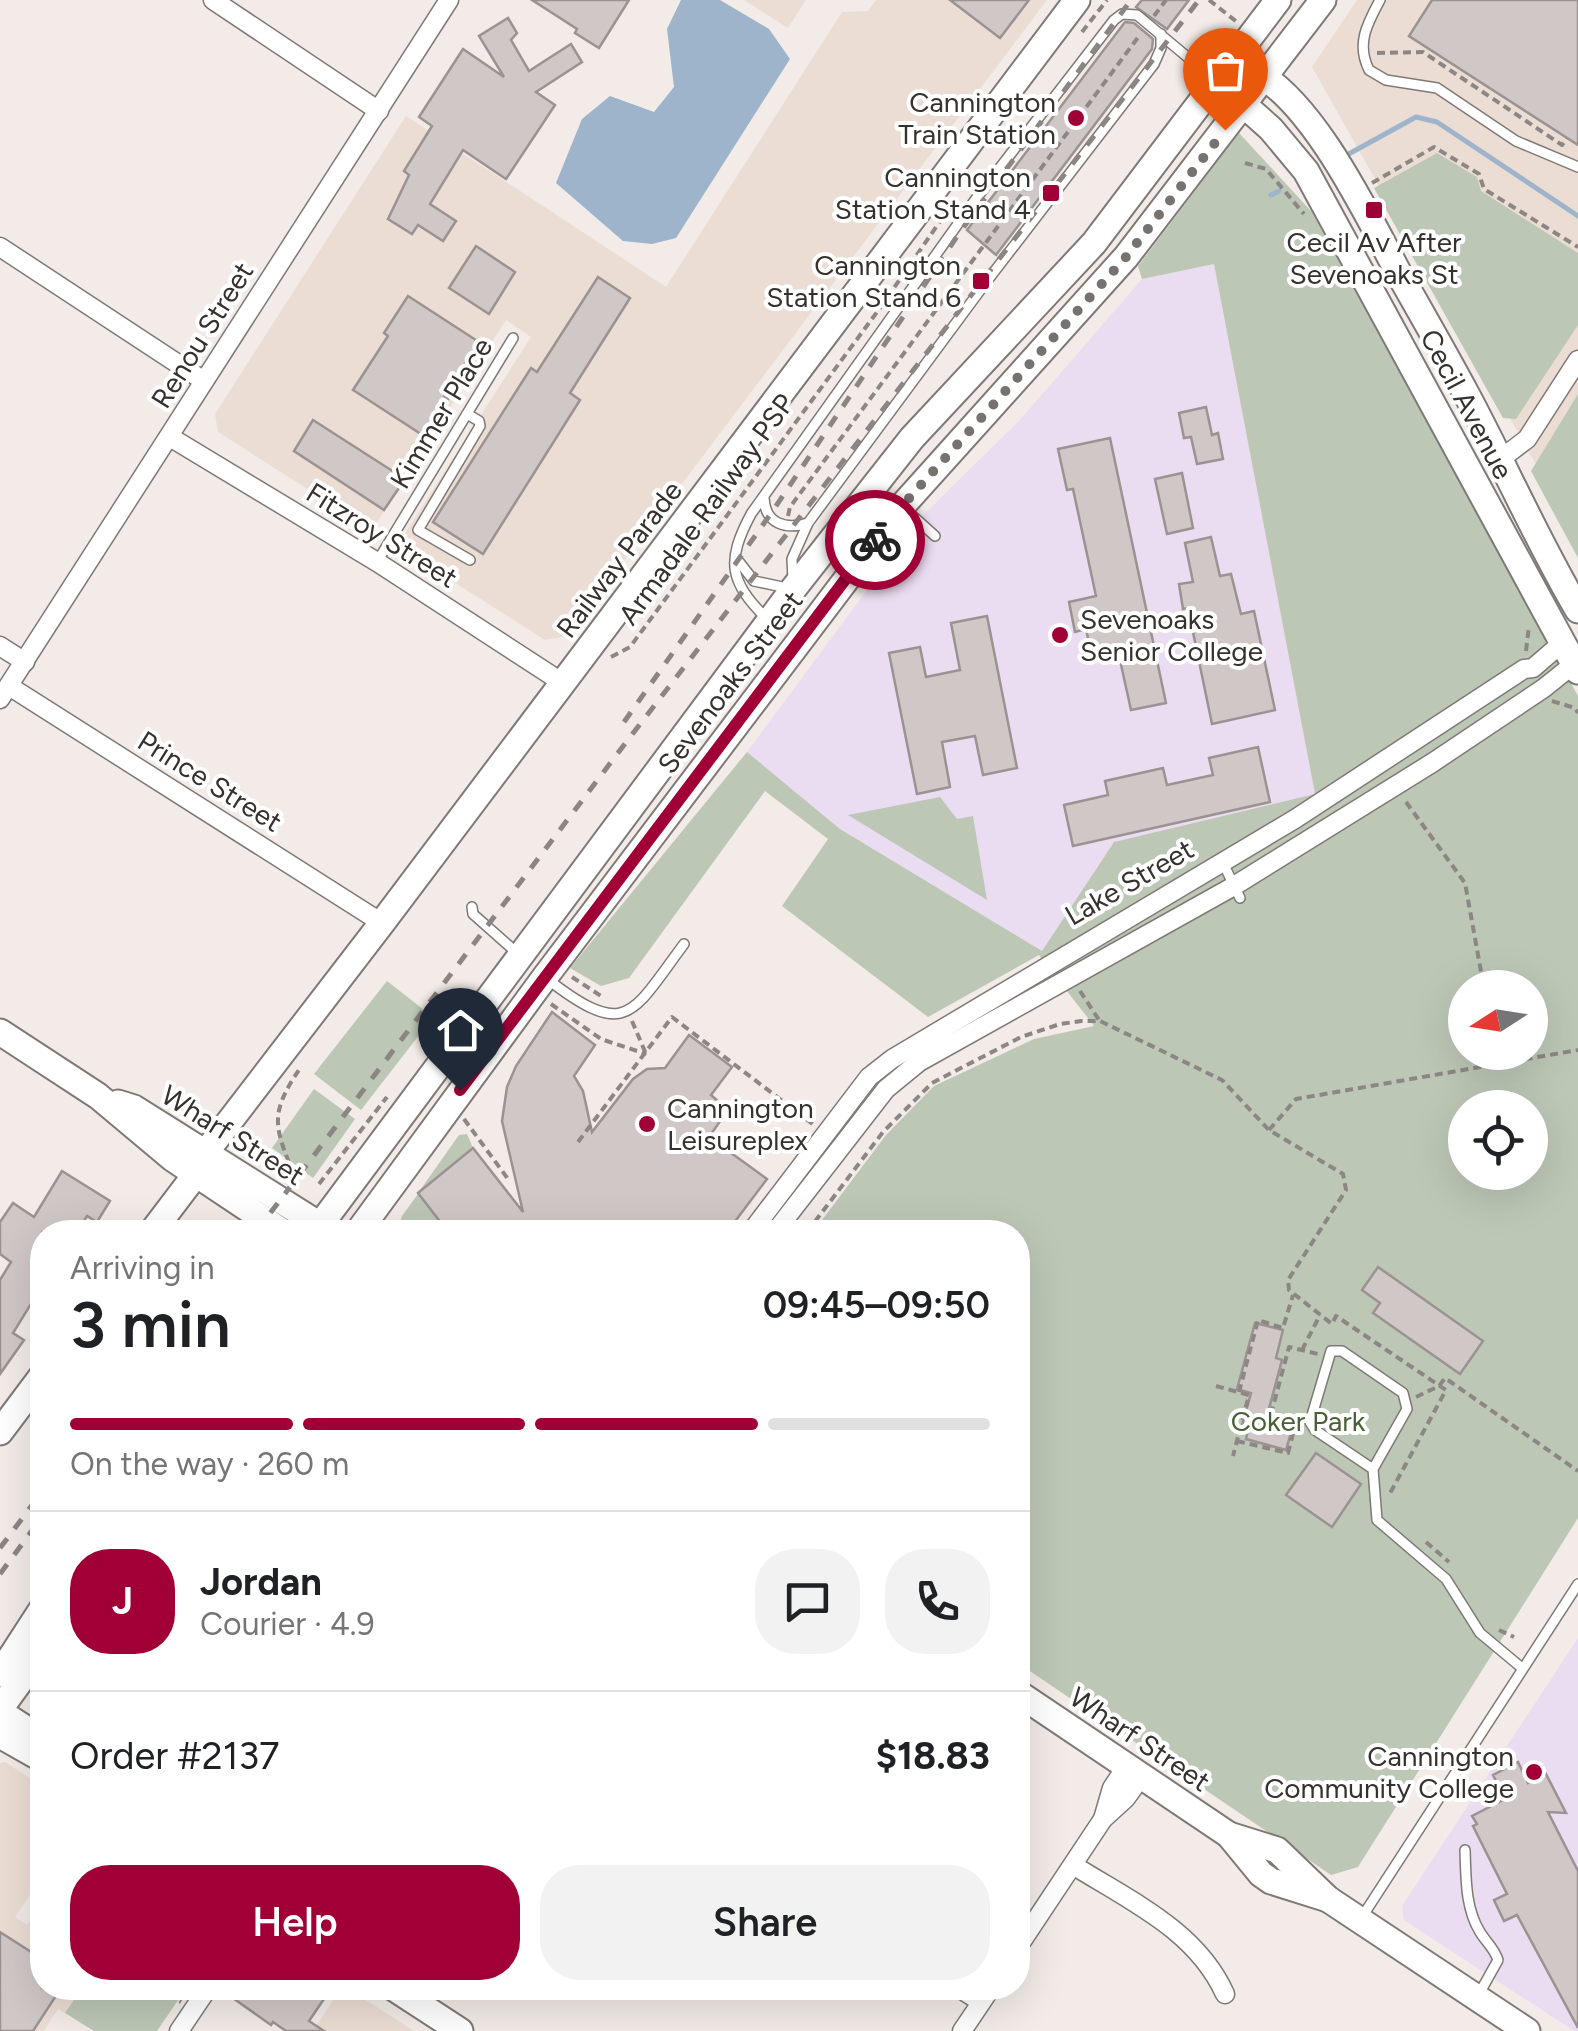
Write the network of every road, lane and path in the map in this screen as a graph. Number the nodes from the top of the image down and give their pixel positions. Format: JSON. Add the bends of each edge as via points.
{"nodes":[{"id":1,"x":213,"y":0,"type":"edge"},
{"id":2,"x":449,"y":0,"type":"edge"},
{"id":3,"x":1076,"y":0,"type":"edge"},
{"id":4,"x":1107,"y":0,"type":"edge"},
{"id":5,"x":1209,"y":0,"type":"edge"},
{"id":6,"x":1278,"y":0,"type":"edge"},
{"id":7,"x":1322,"y":0,"type":"edge"},
{"id":8,"x":1380,"y":0,"type":"edge"},
{"id":9,"x":1215,"y":4,"type":"dead end"},
{"id":10,"x":1160,"y":34,"type":"junction"},
{"id":11,"x":1074,"y":42,"type":"dead end"},
{"id":12,"x":1374,"y":45,"type":"dead end"},
{"id":13,"x":1225,"y":72,"type":"junction"},
{"id":14,"x":1266,"y":76,"type":"junction"},
{"id":15,"x":1244,"y":104,"type":"junction"},
{"id":16,"x":379,"y":111,"type":"junction"},
{"id":17,"x":1567,"y":138,"type":"dead end"},
{"id":18,"x":1245,"y":163,"type":"dead end"},
{"id":19,"x":1578,"y":167,"type":"edge"},
{"id":20,"x":1368,"y":186,"type":"dead end"},
{"id":21,"x":952,"y":204,"type":"dead end"},
{"id":22,"x":1306,"y":218,"type":"dead end"},
{"id":23,"x":0,"y":246,"type":"edge"},
{"id":24,"x":1578,"y":248,"type":"edge"},
{"id":25,"x":514,"y":338,"type":"dead end"},
{"id":26,"x":1578,"y":360,"type":"edge"},
{"id":27,"x":204,"y":381,"type":"junction"},
{"id":28,"x":468,"y":414,"type":"junction"},
{"id":29,"x":170,"y":437,"type":"junction"},
{"id":30,"x":1498,"y":461,"type":"junction"},
{"id":31,"x":894,"y":462,"type":"junction"},
{"id":32,"x":765,"y":494,"type":"junction"},
{"id":33,"x":902,"y":506,"type":"junction"},
{"id":34,"x":808,"y":523,"type":"junction"},
{"id":35,"x":934,"y":536,"type":"dead end"},
{"id":36,"x":735,"y":555,"type":"junction"},
{"id":37,"x":470,"y":560,"type":"dead end"},
{"id":38,"x":376,"y":562,"type":"junction"},
{"id":39,"x":794,"y":588,"type":"junction"},
{"id":40,"x":1578,"y":610,"type":"edge"},
{"id":41,"x":1524,"y":617,"type":"dead end"},
{"id":42,"x":769,"y":622,"type":"junction"},
{"id":43,"x":0,"y":646,"type":"edge"},
{"id":44,"x":790,"y":652,"type":"junction"},
{"id":45,"x":1574,"y":654,"type":"edge"},
{"id":46,"x":1525,"y":655,"type":"dead end"},
{"id":47,"x":25,"y":662,"type":"junction"},
{"id":48,"x":604,"y":662,"type":"dead end"},
{"id":49,"x":563,"y":683,"type":"junction"},
{"id":50,"x":4,"y":692,"type":"edge"},
{"id":51,"x":1402,"y":796,"type":"dead end"},
{"id":52,"x":1222,"y":863,"type":"junction"},
{"id":53,"x":1194,"y":880,"type":"junction"},
{"id":54,"x":1237,"y":892,"type":"junction"},
{"id":55,"x":472,"y":907,"type":"dead end"},
{"id":56,"x":1208,"y":907,"type":"junction"},
{"id":57,"x":382,"y":924,"type":"junction"},
{"id":58,"x":684,"y":944,"type":"dead end"},
{"id":59,"x":519,"y":954,"type":"junction"},
{"id":60,"x":1481,"y":970,"type":"edge"},
{"id":61,"x":544,"y":977,"type":"junction"},
{"id":62,"x":551,"y":1004,"type":"dead end"},
{"id":63,"x":0,"y":1032,"type":"edge"},
{"id":64,"x":1578,"y":1050,"type":"edge"},
{"id":65,"x":646,"y":1054,"type":"junction"},
{"id":66,"x":309,"y":1055,"type":"dead end"},
{"id":67,"x":1548,"y":1055,"type":"edge"},
{"id":68,"x":1463,"y":1070,"type":"edge"},
{"id":69,"x":464,"y":1119,"type":"dead end"},
{"id":70,"x":575,"y":1127,"type":"dead end"},
{"id":71,"x":820,"y":1130,"type":"dead end"},
{"id":72,"x":1269,"y":1130,"type":"junction"},
{"id":73,"x":585,"y":1134,"type":"junction"},
{"id":74,"x":578,"y":1142,"type":"dead end"},
{"id":75,"x":201,"y":1163,"type":"junction"},
{"id":76,"x":508,"y":1179,"type":"dead end"},
{"id":77,"x":300,"y":1191,"type":"dead end"},
{"id":78,"x":161,"y":1220,"type":"edge"},
{"id":79,"x":269,"y":1220,"type":"edge"},
{"id":80,"x":304,"y":1220,"type":"edge"},
{"id":81,"x":329,"y":1220,"type":"edge"},
{"id":82,"x":367,"y":1220,"type":"edge"},
{"id":83,"x":761,"y":1220,"type":"edge"},
{"id":84,"x":783,"y":1220,"type":"edge"},
{"id":85,"x":816,"y":1220,"type":"edge"},
{"id":86,"x":1293,"y":1295,"type":"junction"},
{"id":87,"x":1320,"y":1315,"type":"junction"},
{"id":88,"x":1302,"y":1350,"type":"junction"},
{"id":89,"x":1327,"y":1357,"type":"junction"},
{"id":90,"x":1216,"y":1386,"type":"dead end"},
{"id":91,"x":1439,"y":1386,"type":"junction"},
{"id":92,"x":30,"y":1392,"type":"edge"},
{"id":93,"x":1239,"y":1392,"type":"junction"},
{"id":94,"x":1407,"y":1400,"type":"junction"},
{"id":95,"x":1296,"y":1422,"type":"junction"},
{"id":96,"x":1310,"y":1422,"type":"junction"},
{"id":97,"x":0,"y":1432,"type":"edge"},
{"id":98,"x":1237,"y":1441,"type":"junction"},
{"id":99,"x":1232,"y":1456,"type":"dead end"},
{"id":100,"x":1373,"y":1469,"type":"junction"},
{"id":101,"x":1578,"y":1470,"type":"edge"},
{"id":102,"x":1386,"y":1508,"type":"dead end"},
{"id":103,"x":1418,"y":1537,"type":"dead end"},
{"id":104,"x":1456,"y":1570,"type":"dead end"},
{"id":105,"x":1578,"y":1584,"type":"edge"},
{"id":106,"x":1489,"y":1622,"type":"dead end"},
{"id":107,"x":30,"y":1627,"type":"edge"},
{"id":108,"x":1514,"y":1637,"type":"dead end"},
{"id":109,"x":30,"y":1668,"type":"edge"},
{"id":110,"x":1522,"y":1668,"type":"junction"},
{"id":111,"x":0,"y":1674,"type":"edge"},
{"id":112,"x":1030,"y":1702,"type":"edge"},
{"id":113,"x":0,"y":1710,"type":"edge"},
{"id":114,"x":30,"y":1733,"type":"edge"},
{"id":115,"x":0,"y":1735,"type":"edge"},
{"id":116,"x":30,"y":1752,"type":"edge"},
{"id":117,"x":1133,"y":1772,"type":"junction"},
{"id":118,"x":1464,"y":1850,"type":"dead end"},
{"id":119,"x":1073,"y":1865,"type":"junction"},
{"id":120,"x":1360,"y":1920,"type":"junction"},
{"id":121,"x":1030,"y":1929,"type":"edge"},
{"id":122,"x":1224,"y":1994,"type":"dead end"},
{"id":123,"x":1477,"y":1998,"type":"junction"},
{"id":124,"x":177,"y":2000,"type":"edge"},
{"id":125,"x":200,"y":2000,"type":"edge"},
{"id":126,"x":412,"y":2000,"type":"edge"},
{"id":127,"x":983,"y":2000,"type":"edge"},
{"id":128,"x":193,"y":2010,"type":"junction"},
{"id":129,"x":180,"y":2031,"type":"edge"},
{"id":130,"x":460,"y":2031,"type":"edge"},
{"id":131,"x":962,"y":2031,"type":"edge"},
{"id":132,"x":1527,"y":2031,"type":"edge"}],
"edges":[{"from":1,"to":16,"type":"street"},
{"from":2,"to":16,"type":"street","name":"Renou Street"},
{"from":3,"to":49,"type":"main road","name":"Railway Parade"},
{"from":4,"to":11,"type":"path"},
{"from":5,"to":9,"type":"path"},
{"from":6,"to":13,"type":"main road","name":"Sevenoaks Street"},
{"from":7,"to":14,"type":"main road","name":"Sevenoaks Street"},
{"from":8,"to":19,"type":"lane","via":[[1363,40],[1370,70],[1386,80],[1437,88],[1516,141]]},
{"from":10,"to":13,"type":"lane"},
{"from":10,"to":32,"type":"lane","via":[[1136,14],[1114,20],[974,200]]},
{"from":10,"to":34,"type":"lane","via":[[1154,64]]},
{"from":12,"to":17,"type":"path","via":[[1376,53],[1422,52],[1562,145]]},
{"from":13,"to":14,"type":"main road","name":"Cecil Avenue"},
{"from":13,"to":15,"type":"main road","name":"Cecil Avenue"},
{"from":13,"to":31,"type":"main road","name":"Sevenoaks Street","via":[[1094,243]]},
{"from":14,"to":15,"type":"main road","name":"Sevenoaks Street"},
{"from":14,"to":30,"type":"main road","name":"Cecil Avenue","via":[[1320,138]]},
{"from":15,"to":33,"type":"main road","name":"Sevenoaks Street","via":[[1126,257]]},
{"from":15,"to":45,"type":"main road","name":"Cecil Avenue","via":[[1306,171]]},
{"from":16,"to":27,"type":"street","name":"Renou Street"},
{"from":18,"to":22,"type":"path","via":[[1266,169]]},
{"from":20,"to":24,"type":"path","via":[[1434,147]]},
{"from":21,"to":48,"type":"path","name":"Armadale Railway PSP","via":[[630,646]]},
{"from":23,"to":27,"type":"street"},
{"from":25,"to":28,"type":"lane","name":"Kimmer Place"},
{"from":26,"to":30,"type":"street","via":[[1527,440]]},
{"from":27,"to":29,"type":"street","name":"Renou Street"},
{"from":28,"to":37,"type":"lane","via":[[480,426],[418,530]]},
{"from":28,"to":38,"type":"lane","name":"Kimmer Place"},
{"from":29,"to":38,"type":"street","name":"Fitzroy Street"},
{"from":29,"to":47,"type":"street","name":"Renou Street"},
{"from":30,"to":40,"type":"main road","name":"Cecil Avenue"},
{"from":31,"to":33,"type":"main road"},
{"from":31,"to":39,"type":"main road","name":"Sevenoaks Street"},
{"from":32,"to":34,"type":"lane","via":[[766,514],[776,522]]},
{"from":32,"to":36,"type":"lane"},
{"from":33,"to":35,"type":"lane"},
{"from":33,"to":44,"type":"main road","name":"Sevenoaks Street"},
{"from":34,"to":39,"type":"lane","via":[[792,559]]},
{"from":36,"to":39,"type":"lane","via":[[754,581]]},
{"from":36,"to":42,"type":"lane","via":[[740,586]]},
{"from":38,"to":49,"type":"street","name":"Fitzroy Street"},
{"from":39,"to":42,"type":"main road","name":"Sevenoaks Street"},
{"from":41,"to":46,"type":"path","via":[[1530,627]]},
{"from":42,"to":44,"type":"main road"},
{"from":42,"to":59,"type":"main road","name":"Sevenoaks Street"},
{"from":43,"to":47,"type":"street"},
{"from":44,"to":61,"type":"main road","name":"Sevenoaks Street"},
{"from":45,"to":52,"type":"street","name":"Lake Street","via":[[1524,669]]},
{"from":45,"to":54,"type":"street","name":"Lake Street","via":[[1544,688]]},
{"from":47,"to":50,"type":"street","name":"Renou Street"},
{"from":49,"to":57,"type":"main road","name":"Railway Parade"},
{"from":50,"to":57,"type":"street","name":"Prince Street"},
{"from":51,"to":60,"type":"path","via":[[1466,883]]},
{"from":52,"to":53,"type":"street","name":"Lake Street"},
{"from":52,"to":54,"type":"lane"},
{"from":53,"to":56,"type":"lane"},
{"from":53,"to":83,"type":"street","name":"Lake Street","via":[[869,1077]]},
{"from":54,"to":56,"type":"street","name":"Lake Street"},
{"from":55,"to":59,"type":"lane"},
{"from":56,"to":84,"type":"street","name":"Lake Street","via":[[926,1057],[886,1089]]},
{"from":57,"to":75,"type":"main road","name":"Railway Parade"},
{"from":58,"to":61,"type":"lane","via":[[639,1004],[617,1014],[594,1012]]},
{"from":59,"to":81,"type":"main road","name":"Sevenoaks Street"},
{"from":61,"to":82,"type":"main road","name":"Sevenoaks Street"},
{"from":62,"to":65,"type":"path","via":[[601,1039]]},
{"from":63,"to":75,"type":"main road","name":"Wharf Street","via":[[98,1096],[125,1122]]},
{"from":64,"to":67,"type":"path"},
{"from":65,"to":71,"type":"path","via":[[672,1017]]},
{"from":65,"to":73,"type":"path"},
{"from":66,"to":77,"type":"path","via":[[276,1118]]},
{"from":68,"to":72,"type":"path","via":[[1296,1099]]},
{"from":69,"to":76,"type":"path"},
{"from":70,"to":73,"type":"path"},
{"from":72,"to":85,"type":"path","via":[[1239,1095],[1204,1070],[1100,1021],[1060,1024],[932,1083],[883,1132]]},
{"from":72,"to":86,"type":"path","via":[[1336,1167],[1346,1182],[1288,1280]]},
{"from":73,"to":74,"type":"path"},
{"from":75,"to":78,"type":"main road","name":"Railway Parade"},
{"from":75,"to":79,"type":"main road","name":"Wharf Street"},
{"from":75,"to":80,"type":"main road","name":"Wharf Street"},
{"from":86,"to":87,"type":"path"},
{"from":86,"to":93,"type":"path","via":[[1283,1328],[1258,1320]]},
{"from":87,"to":88,"type":"path"},
{"from":87,"to":91,"type":"path","via":[[1332,1324],[1336,1316]]},
{"from":88,"to":89,"type":"path"},
{"from":88,"to":95,"type":"path","via":[[1289,1346],[1271,1414]]},
{"from":89,"to":94,"type":"lane","via":[[1342,1351]]},
{"from":89,"to":96,"type":"lane"},
{"from":90,"to":93,"type":"path"},
{"from":91,"to":94,"type":"path"},
{"from":91,"to":101,"type":"path","via":[[1445,1378]]},
{"from":91,"to":102,"type":"path","via":[[1446,1390]]},
{"from":92,"to":97,"type":"main road"},
{"from":93,"to":98,"type":"path","via":[[1249,1395]]},
{"from":94,"to":100,"type":"lane"},
{"from":95,"to":96,"type":"path"},
{"from":95,"to":98,"type":"path","via":[[1288,1454]]},
{"from":96,"to":100,"type":"lane"},
{"from":98,"to":99,"type":"path"},
{"from":100,"to":110,"type":"lane","via":[[1377,1520],[1446,1579],[1480,1633]]},
{"from":103,"to":104,"type":"path"},
{"from":105,"to":110,"type":"lane"},
{"from":106,"to":108,"type":"path"},
{"from":107,"to":111,"type":"main road"},
{"from":109,"to":113,"type":"main road"},
{"from":110,"to":120,"type":"lane"},
{"from":112,"to":117,"type":"main road","name":"Wharf Street"},
{"from":113,"to":114,"type":"main road"},
{"from":115,"to":116,"type":"main road"},
{"from":117,"to":119,"type":"street","via":[[1126,1798],[1103,1819]]},
{"from":117,"to":120,"type":"main road","name":"Wharf Street","via":[[1229,1834],[1261,1874],[1328,1899]]},
{"from":118,"to":123,"type":"lane","via":[[1468,1900],[1498,1960]]},
{"from":119,"to":121,"type":"street"},
{"from":119,"to":122,"type":"street","via":[[1183,1935],[1210,1964]]},
{"from":120,"to":123,"type":"main road","name":"Wharf Street"},
{"from":123,"to":132,"type":"main road","name":"Wharf Street"},
{"from":124,"to":128,"type":"path"},
{"from":125,"to":128,"type":"street"},
{"from":126,"to":130,"type":"main road"},
{"from":127,"to":131,"type":"street"},
{"from":128,"to":129,"type":"street"}]}
